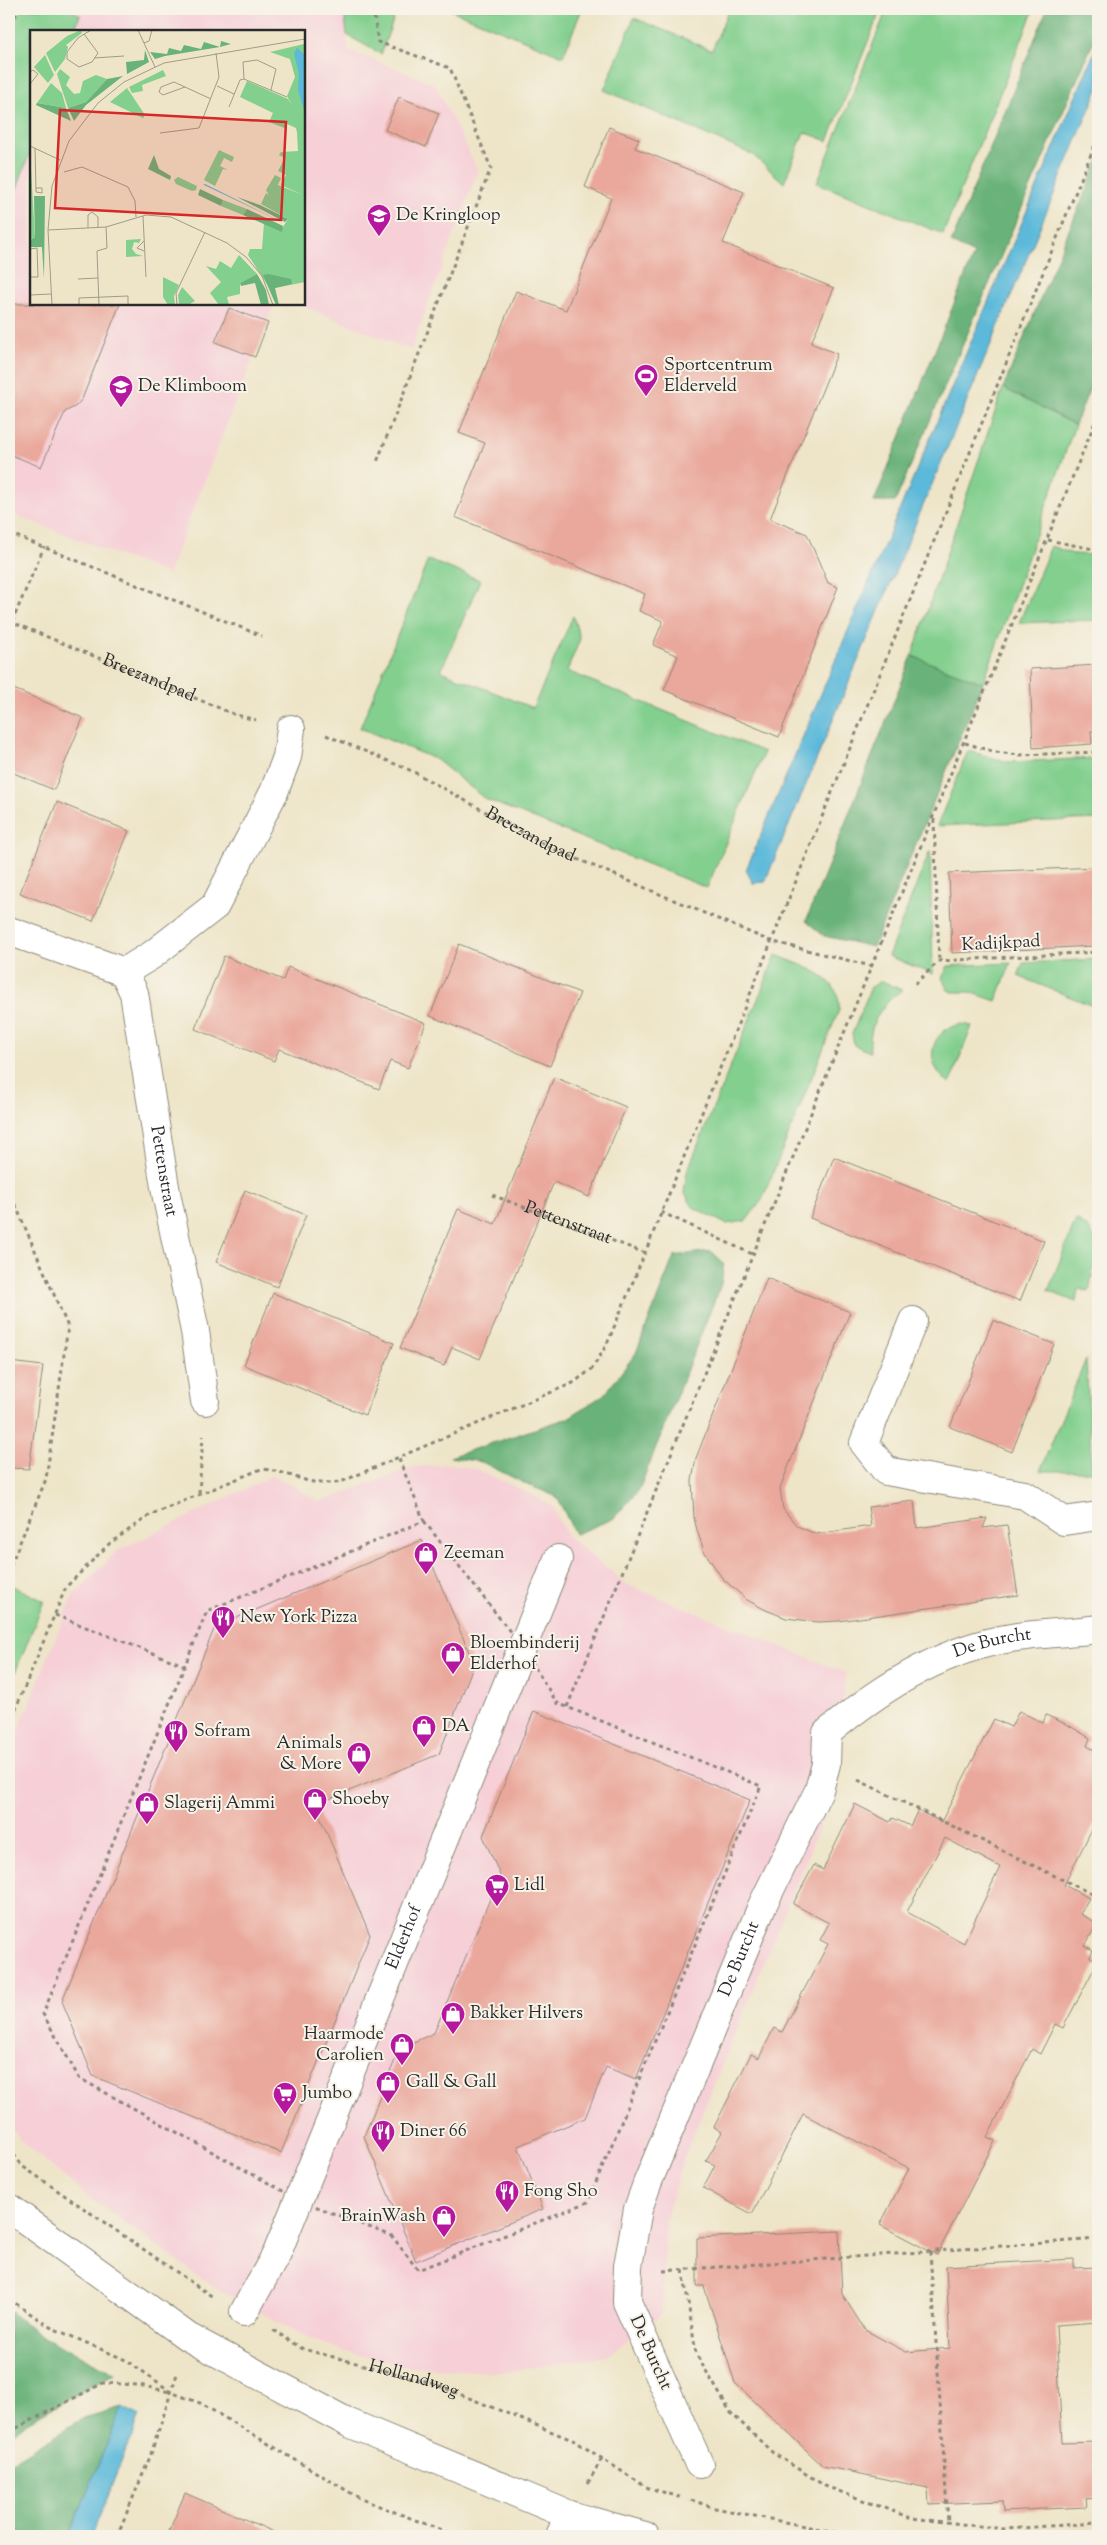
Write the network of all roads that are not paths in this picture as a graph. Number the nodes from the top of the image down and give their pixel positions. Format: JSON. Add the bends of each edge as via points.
{"nodes":[{"id":1,"x":291,"y":729,"type":"road end"},
{"id":2,"x":9,"y":931,"type":"edge"},
{"id":3,"x":124,"y":972,"type":"junction"},
{"id":4,"x":913,"y":1321,"type":"dead end"},
{"id":5,"x":206,"y":1401,"type":"road end"},
{"id":6,"x":1098,"y":1516,"type":"edge"},
{"id":7,"x":558,"y":1559,"type":"dead end"},
{"id":8,"x":1098,"y":1630,"type":"edge"},
{"id":9,"x":9,"y":2208,"type":"edge"},
{"id":10,"x":244,"y":2312,"type":"road end"},
{"id":11,"x":699,"y":2464,"type":"dead end"},
{"id":12,"x":565,"y":2526,"type":"edge"},
{"id":13,"x":645,"y":2536,"type":"edge"}],
"edges":[{"from":1,"to":3,"type":"street","via":[[287,757],[274,792],[215,906],[152,955]]},
{"from":2,"to":3,"type":"street"},
{"from":3,"to":5,"type":"street","name":"Pettenstraat","via":[[134,993],[166,1192]]},
{"from":4,"to":6,"type":"street","via":[[864,1443],[886,1471],[1024,1495],[1064,1521]]},
{"from":7,"to":10,"type":"street","name":"Elderhof","via":[[277,2253]]},
{"from":8,"to":11,"type":"street","name":"De Burcht","via":[[1011,1638],[941,1659],[862,1703],[827,1733],[826,1764],[819,1790],[762,1906],[638,2209],[627,2274],[627,2302]]},
{"from":9,"to":12,"type":"street","via":[[188,2337],[220,2356],[349,2423]]},
{"from":12,"to":13,"type":"street"}]}
